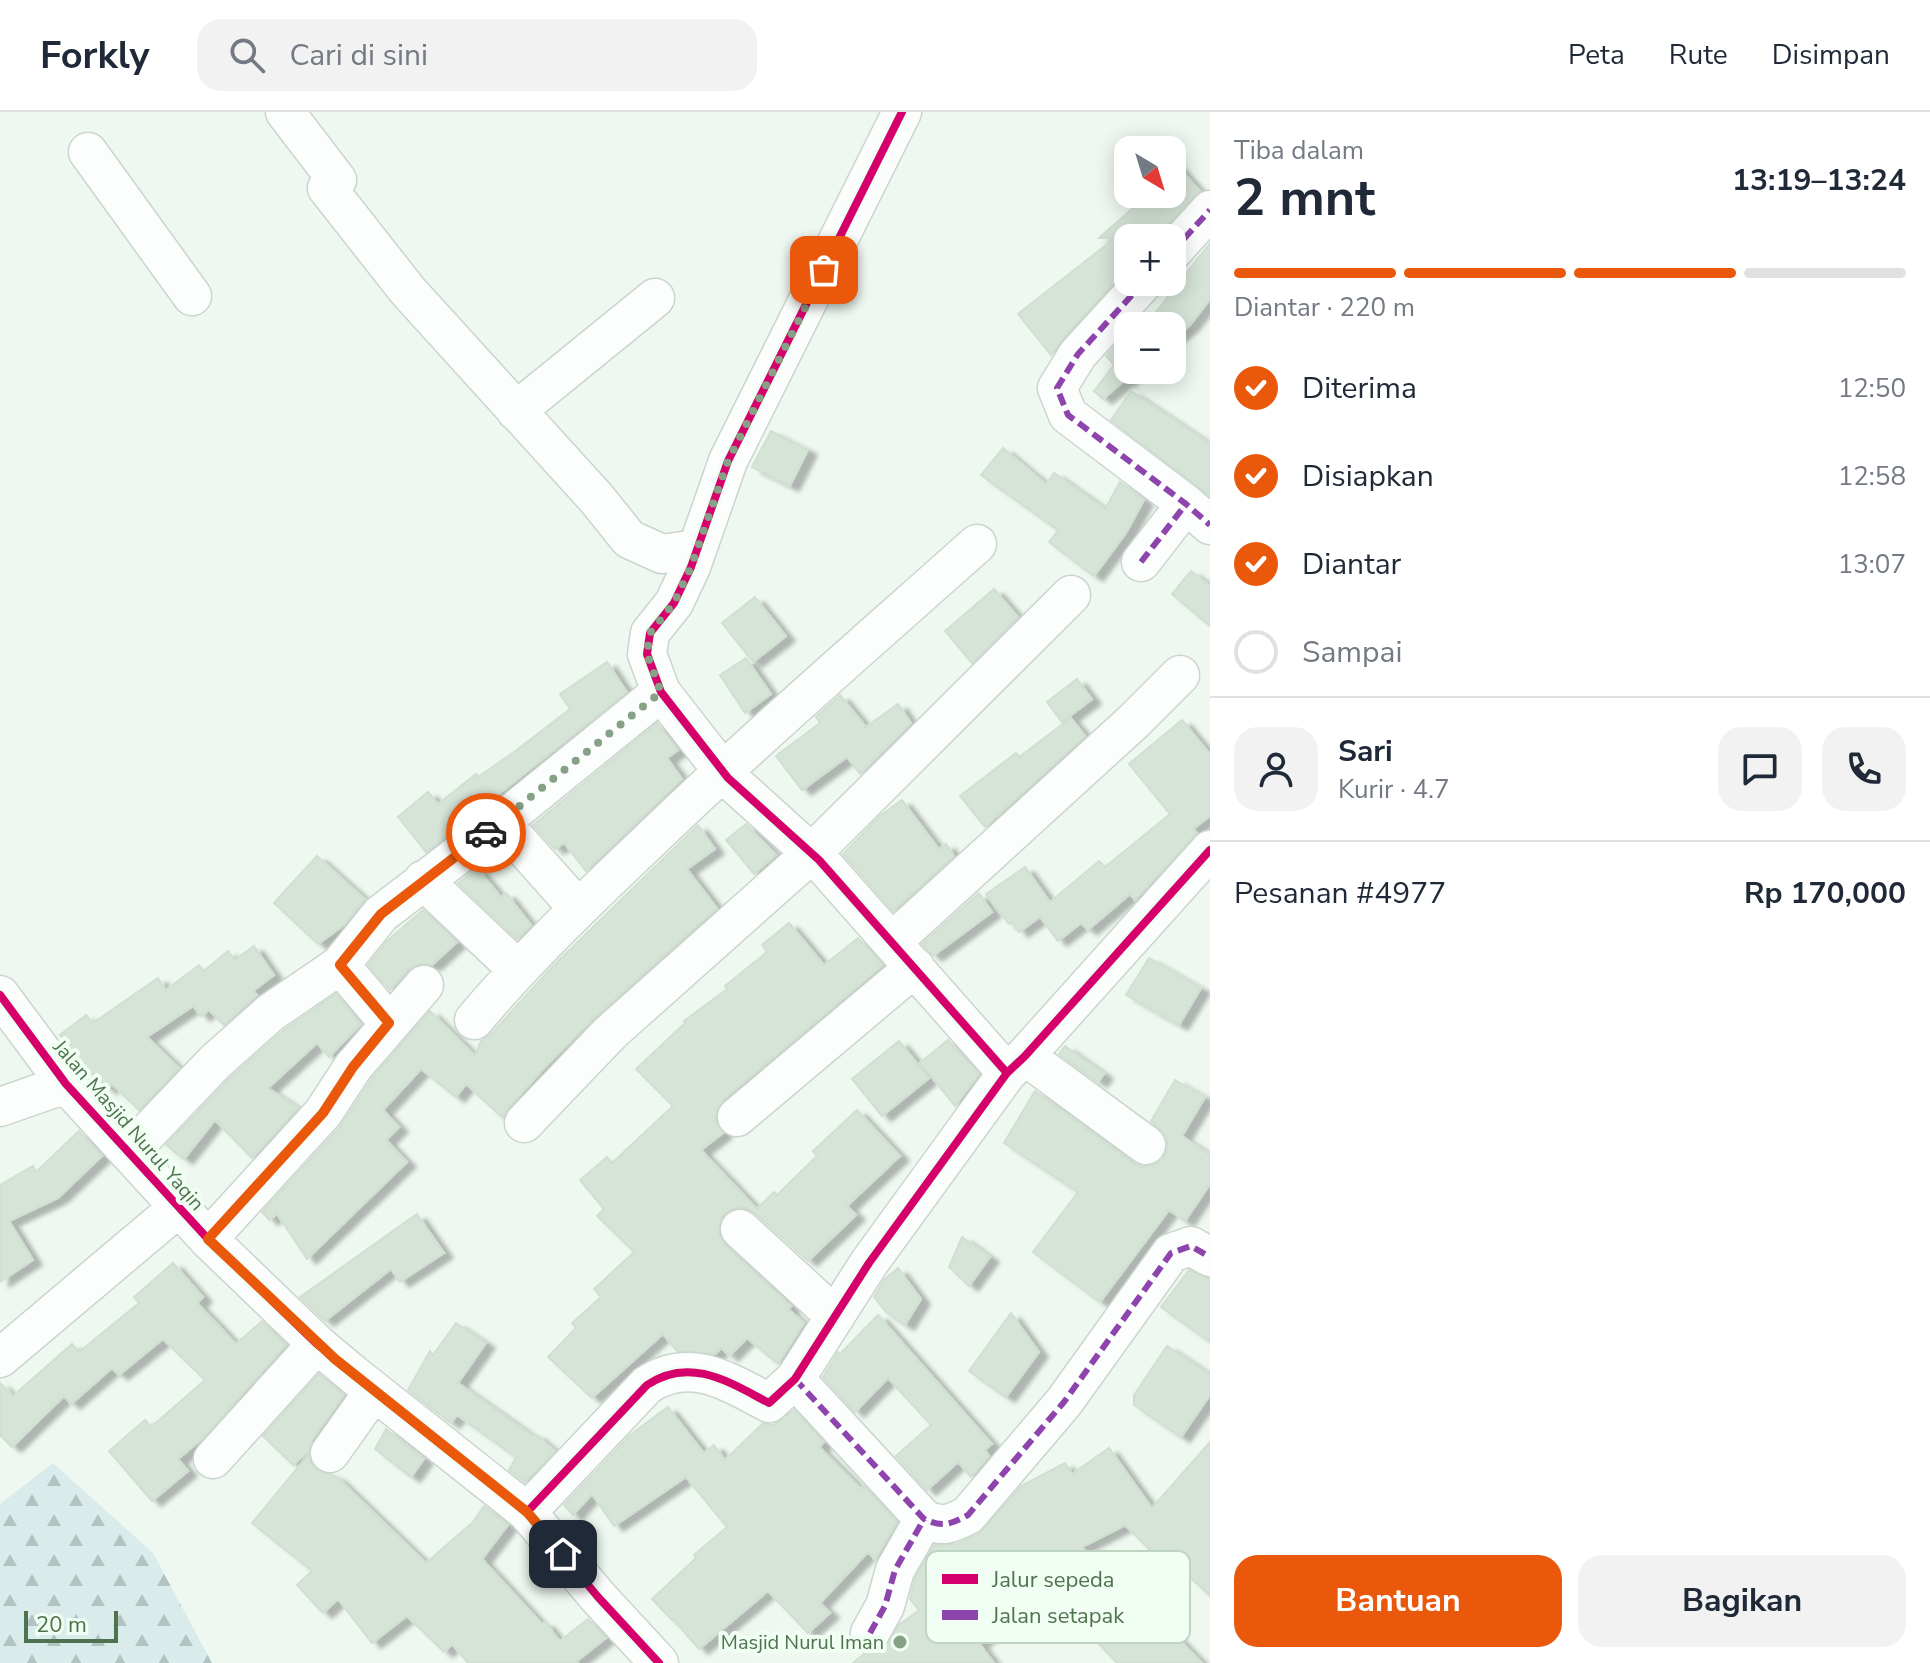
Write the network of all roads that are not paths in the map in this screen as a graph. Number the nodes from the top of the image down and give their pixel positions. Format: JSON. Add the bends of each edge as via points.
{"nodes":[{"id":1,"x":285,"y":112,"type":"edge"},
{"id":2,"x":902,"y":112,"type":"edge"},
{"id":3,"x":88,"y":152,"type":"dead end"},
{"id":4,"x":1210,"y":210,"type":"edge"},
{"id":5,"x":1186,"y":237,"type":"edge"},
{"id":6,"x":192,"y":296,"type":"dead end"},
{"id":7,"x":1131,"y":296,"type":"edge"},
{"id":8,"x":655,"y":298,"type":"dead end"},
{"id":9,"x":516,"y":411,"type":"junction"},
{"id":10,"x":1198,"y":515,"type":"edge"},
{"id":11,"x":977,"y":544,"type":"dead end"},
{"id":12,"x":697,"y":549,"type":"junction"},
{"id":13,"x":1141,"y":562,"type":"dead end"},
{"id":14,"x":1071,"y":595,"type":"dead end"},
{"id":15,"x":1180,"y":675,"type":"dead end"},
{"id":16,"x":661,"y":692,"type":"junction"},
{"id":17,"x":723,"y":770,"type":"junction"},
{"id":18,"x":501,"y":822,"type":"junction"},
{"id":19,"x":1210,"y":850,"type":"edge"},
{"id":20,"x":812,"y":853,"type":"junction"},
{"id":21,"x":423,"y":880,"type":"junction"},
{"id":22,"x":577,"y":907,"type":"junction"},
{"id":23,"x":904,"y":954,"type":"junction"},
{"id":24,"x":340,"y":965,"type":"junction"},
{"id":25,"x":517,"y":969,"type":"junction"},
{"id":26,"x":424,"y":985,"type":"dead end"},
{"id":27,"x":0,"y":995,"type":"edge"},
{"id":28,"x":474,"y":1020,"type":"dead end"},
{"id":29,"x":389,"y":1023,"type":"junction"},
{"id":30,"x":1016,"y":1064,"type":"junction"},
{"id":31,"x":66,"y":1084,"type":"junction"},
{"id":32,"x":0,"y":1107,"type":"edge"},
{"id":33,"x":737,"y":1117,"type":"dead end"},
{"id":34,"x":524,"y":1123,"type":"dead end"},
{"id":35,"x":1146,"y":1145,"type":"dead end"},
{"id":36,"x":129,"y":1152,"type":"junction"},
{"id":37,"x":179,"y":1207,"type":"junction"},
{"id":38,"x":740,"y":1229,"type":"dead end"},
{"id":39,"x":208,"y":1239,"type":"junction"},
{"id":40,"x":1210,"y":1257,"type":"edge"},
{"id":41,"x":835,"y":1316,"type":"junction"},
{"id":42,"x":317,"y":1344,"type":"junction"},
{"id":43,"x":0,"y":1358,"type":"edge"},
{"id":44,"x":795,"y":1379,"type":"junction"},
{"id":45,"x":374,"y":1391,"type":"junction"},
{"id":46,"x":330,"y":1453,"type":"dead end"},
{"id":47,"x":213,"y":1459,"type":"dead end"},
{"id":48,"x":527,"y":1512,"type":"junction"},
{"id":49,"x":924,"y":1519,"type":"junction"},
{"id":50,"x":870,"y":1633,"type":"dead end"},
{"id":51,"x":659,"y":1663,"type":"edge"}],
"edges":[{"from":1,"to":9,"type":"street","via":[[408,291]]},
{"from":2,"to":12,"type":"street","via":[[728,461]]},
{"from":3,"to":6,"type":"street"},
{"from":4,"to":5,"type":"street"},
{"from":7,"to":10,"type":"street","via":[[1078,354],[1057,388],[1068,415]]},
{"from":8,"to":9,"type":"street"},
{"from":9,"to":12,"type":"street","via":[[629,539],[662,554]]},
{"from":10,"to":13,"type":"street"},
{"from":11,"to":17,"type":"street"},
{"from":12,"to":16,"type":"street","via":[[674,603],[650,633],[647,654]]},
{"from":14,"to":20,"type":"street"},
{"from":15,"to":23,"type":"street"},
{"from":16,"to":17,"type":"street"},
{"from":16,"to":18,"type":"street"},
{"from":17,"to":20,"type":"street"},
{"from":17,"to":22,"type":"street"},
{"from":18,"to":21,"type":"street"},
{"from":18,"to":22,"type":"street"},
{"from":19,"to":30,"type":"street"},
{"from":20,"to":23,"type":"street"},
{"from":20,"to":34,"type":"street","via":[[610,1033]]},
{"from":21,"to":24,"type":"street","via":[[381,914]]},
{"from":21,"to":25,"type":"street"},
{"from":22,"to":25,"type":"street"},
{"from":23,"to":30,"type":"street"},
{"from":23,"to":33,"type":"street"},
{"from":24,"to":29,"type":"street"},
{"from":24,"to":36,"type":"street","via":[[270,1013]]},
{"from":25,"to":28,"type":"street"},
{"from":26,"to":29,"type":"street"},
{"from":27,"to":31,"type":"street","name":"Jalan Masjid Nurul Yaqin"},
{"from":29,"to":39,"type":"street","via":[[323,1113]]},
{"from":30,"to":35,"type":"street"},
{"from":30,"to":41,"type":"street"},
{"from":31,"to":32,"type":"street"},
{"from":31,"to":36,"type":"street","name":"Jalan Masjid Nurul Yaqin"},
{"from":36,"to":37,"type":"street","name":"Jalan Masjid Nurul Yaqin"},
{"from":37,"to":39,"type":"street","name":"Jalan Masjid Nurul Yaqin"},
{"from":37,"to":43,"type":"street"},
{"from":38,"to":41,"type":"street"},
{"from":39,"to":42,"type":"street","name":"Jalan Masjid Nurul Yaqin"},
{"from":40,"to":49,"type":"street","via":[[1191,1246],[1171,1253],[1064,1402],[968,1515],[950,1525]]},
{"from":41,"to":44,"type":"street"},
{"from":42,"to":45,"type":"street","name":"Jalan Masjid Nurul Yaqin"},
{"from":42,"to":47,"type":"street"},
{"from":44,"to":48,"type":"street","via":[[769,1403],[721,1377],[663,1374]]},
{"from":44,"to":49,"type":"street"},
{"from":45,"to":46,"type":"street"},
{"from":45,"to":48,"type":"street","name":"Jalan Masjid Nurul Yaqin"},
{"from":48,"to":51,"type":"street","name":"Jalan Masjid Nurul Yaqin"},
{"from":49,"to":50,"type":"street","via":[[895,1570]]}]}
